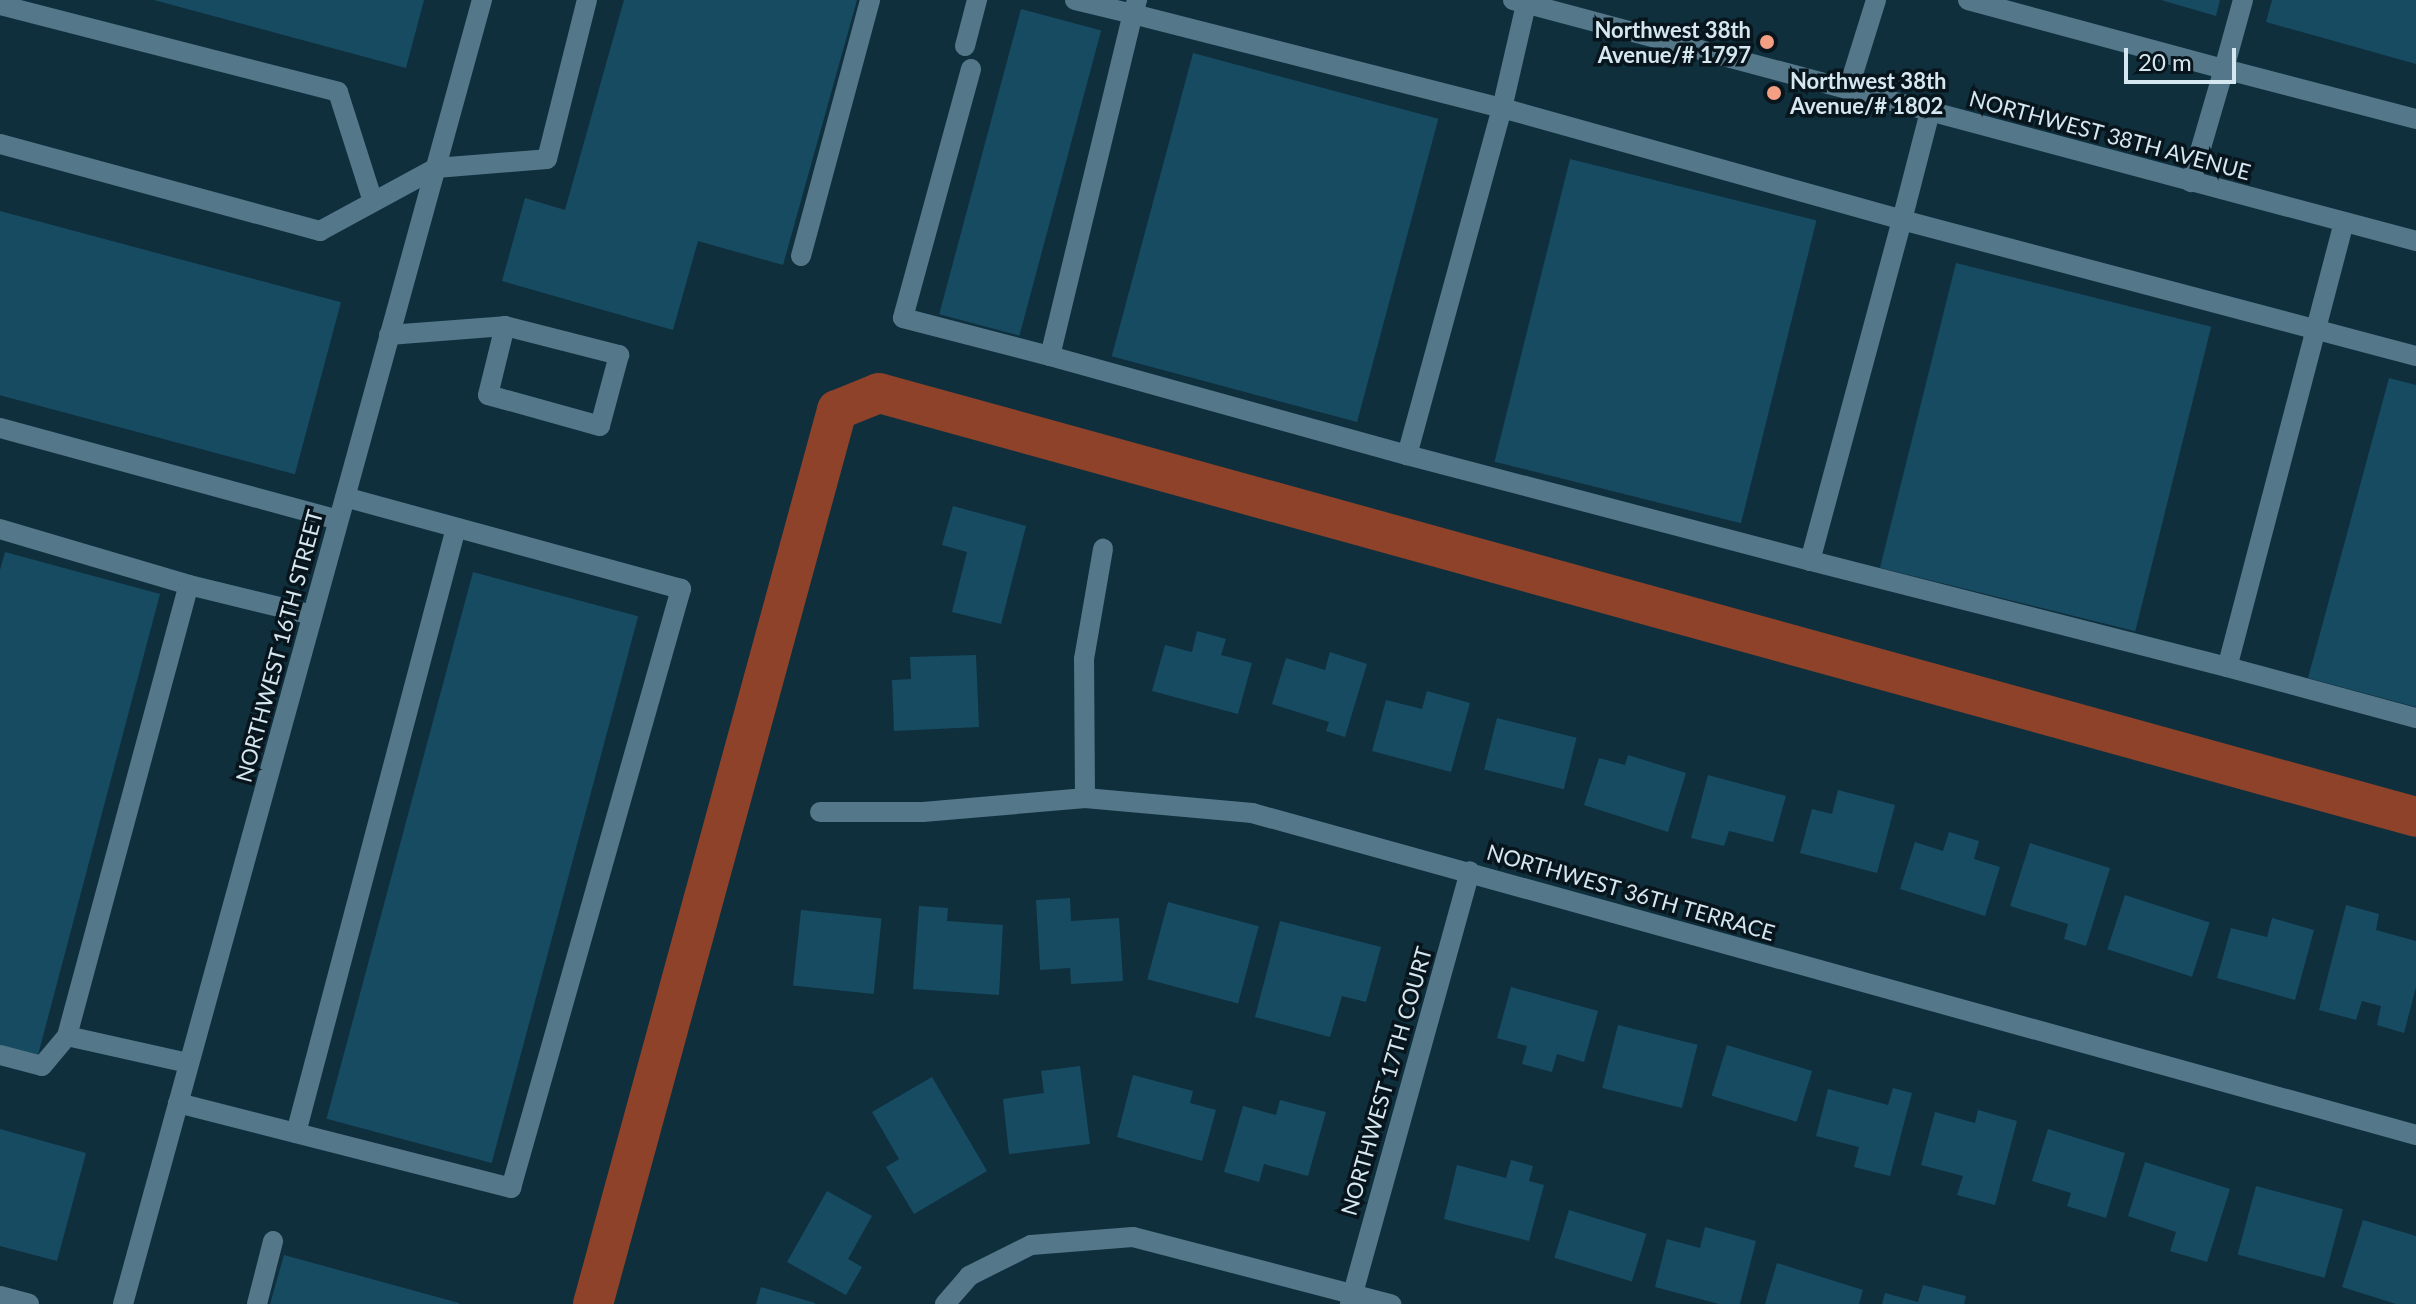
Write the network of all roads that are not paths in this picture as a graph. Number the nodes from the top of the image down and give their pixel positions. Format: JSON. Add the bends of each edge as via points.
{"nodes":[{"id":1,"x":482,"y":0,"type":"edge"},
{"id":2,"x":587,"y":0,"type":"edge"},
{"id":3,"x":870,"y":0,"type":"edge"},
{"id":4,"x":977,"y":0,"type":"edge"},
{"id":5,"x":1075,"y":0,"type":"edge"},
{"id":6,"x":1876,"y":0,"type":"edge"},
{"id":7,"x":1968,"y":0,"type":"edge"},
{"id":8,"x":2243,"y":0,"type":"edge"},
{"id":9,"x":1522,"y":1,"type":"edge"},
{"id":10,"x":0,"y":5,"type":"edge"},
{"id":11,"x":1135,"y":7,"type":"edge"},
{"id":12,"x":965,"y":46,"type":"dead end"},
{"id":13,"x":971,"y":69,"type":"dead end"},
{"id":14,"x":2224,"y":69,"type":"junction"},
{"id":15,"x":1848,"y":90,"type":"junction"},
{"id":16,"x":1502,"y":108,"type":"junction"},
{"id":17,"x":1930,"y":112,"type":"junction"},
{"id":18,"x":2416,"y":119,"type":"edge"},
{"id":19,"x":0,"y":144,"type":"edge"},
{"id":20,"x":436,"y":168,"type":"junction"},
{"id":21,"x":2191,"y":182,"type":"junction"},
{"id":22,"x":373,"y":202,"type":"junction"},
{"id":23,"x":1902,"y":220,"type":"junction"},
{"id":24,"x":2344,"y":222,"type":"junction"},
{"id":25,"x":2416,"y":241,"type":"edge"},
{"id":26,"x":801,"y":256,"type":"dead end"},
{"id":27,"x":505,"y":326,"type":"junction"},
{"id":28,"x":2316,"y":329,"type":"junction"},
{"id":29,"x":389,"y":335,"type":"junction"},
{"id":30,"x":1050,"y":356,"type":"junction"},
{"id":31,"x":2416,"y":356,"type":"edge"},
{"id":32,"x":0,"y":428,"type":"edge"},
{"id":33,"x":1407,"y":455,"type":"junction"},
{"id":34,"x":345,"y":497,"type":"junction"},
{"id":35,"x":338,"y":520,"type":"junction"},
{"id":36,"x":456,"y":528,"type":"junction"},
{"id":37,"x":0,"y":529,"type":"edge"},
{"id":38,"x":1103,"y":549,"type":"dead end"},
{"id":39,"x":1810,"y":561,"type":"junction"},
{"id":40,"x":189,"y":585,"type":"junction"},
{"id":41,"x":312,"y":615,"type":"junction"},
{"id":42,"x":2227,"y":667,"type":"junction"},
{"id":43,"x":2416,"y":718,"type":"edge"},
{"id":44,"x":1085,"y":798,"type":"junction"},
{"id":45,"x":820,"y":812,"type":"dead end"},
{"id":46,"x":1470,"y":871,"type":"junction"},
{"id":47,"x":67,"y":1036,"type":"junction"},
{"id":48,"x":0,"y":1055,"type":"edge"},
{"id":49,"x":188,"y":1063,"type":"junction"},
{"id":50,"x":178,"y":1103,"type":"junction"},
{"id":51,"x":296,"y":1133,"type":"junction"},
{"id":52,"x":2416,"y":1135,"type":"edge"},
{"id":53,"x":273,"y":1241,"type":"dead end"},
{"id":54,"x":0,"y":1296,"type":"edge"},
{"id":55,"x":1351,"y":1299,"type":"edge"},
{"id":56,"x":29,"y":1304,"type":"edge"},
{"id":57,"x":123,"y":1304,"type":"edge"},
{"id":58,"x":257,"y":1304,"type":"edge"},
{"id":59,"x":945,"y":1304,"type":"edge"},
{"id":60,"x":1391,"y":1304,"type":"edge"}],
"edges":[{"from":1,"to":20,"type":"street","name":"NORTHWEST 16TH STREET"},
{"from":2,"to":20,"type":"street","via":[[547,159]]},
{"from":3,"to":26,"type":"street"},
{"from":4,"to":12,"type":"street"},
{"from":5,"to":11,"type":"street"},
{"from":6,"to":15,"type":"street"},
{"from":7,"to":14,"type":"street"},
{"from":8,"to":14,"type":"street"},
{"from":9,"to":15,"type":"street","name":"NORTHWEST 38TH AVENUE"},
{"from":9,"to":16,"type":"street"},
{"from":10,"to":22,"type":"street","via":[[338,92]]},
{"from":11,"to":16,"type":"street"},
{"from":11,"to":30,"type":"street"},
{"from":13,"to":30,"type":"street","via":[[903,318]]},
{"from":14,"to":18,"type":"street"},
{"from":14,"to":21,"type":"street"},
{"from":15,"to":17,"type":"street","name":"NORTHWEST 38TH AVENUE"},
{"from":16,"to":23,"type":"street"},
{"from":16,"to":33,"type":"street"},
{"from":17,"to":21,"type":"street","name":"NORTHWEST 38TH AVENUE"},
{"from":17,"to":23,"type":"street"},
{"from":19,"to":22,"type":"street","via":[[320,231]]},
{"from":20,"to":22,"type":"street"},
{"from":20,"to":29,"type":"street","name":"NORTHWEST 16TH STREET"},
{"from":21,"to":24,"type":"street","name":"NORTHWEST 38TH AVENUE"},
{"from":23,"to":28,"type":"street"},
{"from":23,"to":39,"type":"street"},
{"from":24,"to":25,"type":"street","name":"NORTHWEST 38TH AVENUE"},
{"from":24,"to":28,"type":"street"},
{"from":27,"to":27,"type":"street","via":[[619,355],[600,426],[488,395]]},
{"from":27,"to":29,"type":"street"},
{"from":28,"to":31,"type":"street"},
{"from":28,"to":42,"type":"street"},
{"from":29,"to":34,"type":"street","name":"NORTHWEST 16TH STREET"},
{"from":30,"to":33,"type":"street"},
{"from":32,"to":35,"type":"street"},
{"from":33,"to":39,"type":"street"},
{"from":34,"to":35,"type":"street","name":"NORTHWEST 16TH STREET"},
{"from":34,"to":36,"type":"street"},
{"from":35,"to":41,"type":"street","name":"NORTHWEST 16TH STREET"},
{"from":36,"to":51,"type":"street"},
{"from":36,"to":51,"type":"street","via":[[681,589],[511,1188]]},
{"from":37,"to":40,"type":"street"},
{"from":38,"to":44,"type":"street","via":[[1084,659]]},
{"from":39,"to":42,"type":"street"},
{"from":40,"to":41,"type":"street"},
{"from":40,"to":47,"type":"street"},
{"from":41,"to":49,"type":"street","name":"NORTHWEST 16TH STREET"},
{"from":42,"to":43,"type":"street"},
{"from":44,"to":45,"type":"street","name":"NORTHWEST 36TH TERRACE","via":[[894,814]]},
{"from":44,"to":46,"type":"street","name":"NORTHWEST 36TH TERRACE","via":[[1252,813]]},
{"from":46,"to":52,"type":"street","name":"NORTHWEST 36TH TERRACE"},
{"from":46,"to":55,"type":"street","name":"NORTHWEST 17TH COURT"},
{"from":47,"to":48,"type":"street","via":[[42,1066]]},
{"from":47,"to":49,"type":"street"},
{"from":49,"to":50,"type":"street","name":"NORTHWEST 16TH STREET"},
{"from":50,"to":51,"type":"street"},
{"from":50,"to":57,"type":"street","name":"NORTHWEST 16TH STREET"},
{"from":53,"to":58,"type":"street"},
{"from":54,"to":56,"type":"street"},
{"from":55,"to":59,"type":"street","via":[[1133,1237],[1031,1245],[969,1276]]},
{"from":55,"to":60,"type":"street"}]}
